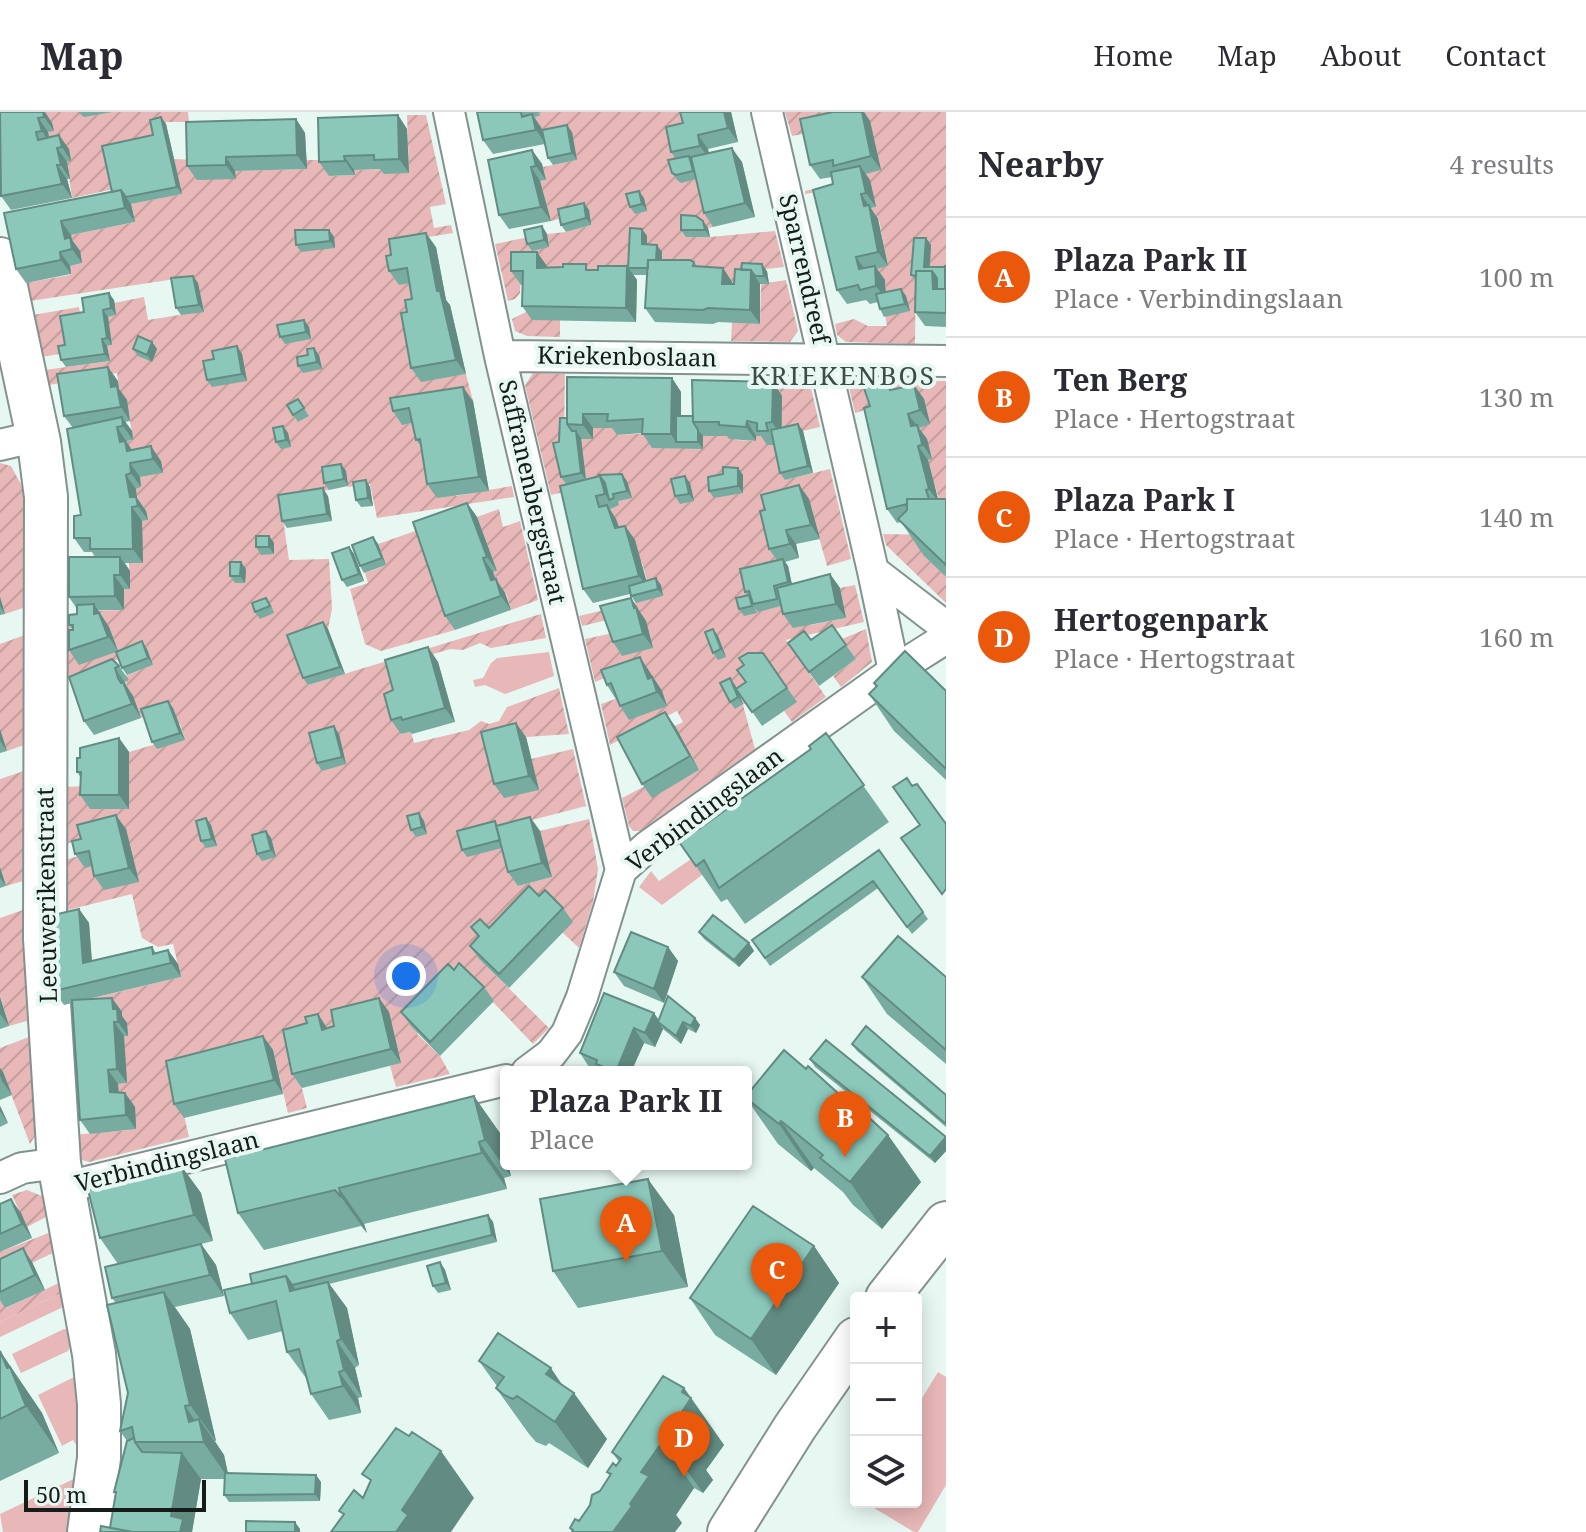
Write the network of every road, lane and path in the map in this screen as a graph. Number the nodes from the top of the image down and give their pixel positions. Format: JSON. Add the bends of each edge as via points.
{"nodes":[{"id":1,"x":449,"y":112,"type":"edge"},
{"id":2,"x":767,"y":112,"type":"edge"},
{"id":3,"x":0,"y":259,"type":"edge"},
{"id":4,"x":500,"y":356,"type":"junction"},
{"id":5,"x":825,"y":359,"type":"junction"},
{"id":6,"x":946,"y":361,"type":"edge"},
{"id":7,"x":19,"y":441,"type":"edge"},
{"id":8,"x":873,"y":571,"type":"junction"},
{"id":9,"x":946,"y":627,"type":"edge"},
{"id":10,"x":946,"y":638,"type":"edge"},
{"id":11,"x":894,"y":671,"type":"junction"},
{"id":12,"x":621,"y":870,"type":"junction"},
{"id":13,"x":535,"y":1066,"type":"edge"},
{"id":14,"x":500,"y":1081,"type":"edge"},
{"id":15,"x":60,"y":1176,"type":"junction"},
{"id":16,"x":0,"y":1178,"type":"edge"},
{"id":17,"x":946,"y":1223,"type":"edge"},
{"id":18,"x":892,"y":1292,"type":"edge"},
{"id":19,"x":850,"y":1348,"type":"edge"},
{"id":20,"x":89,"y":1532,"type":"edge"},
{"id":21,"x":729,"y":1532,"type":"edge"}],
"edges":[{"from":1,"to":4,"type":"street","name":"Saffranenbergstraat"},
{"from":2,"to":5,"type":"street","name":"Sparrendreef"},
{"from":3,"to":7,"type":"street","name":"Leeuwerikenstraat"},
{"from":4,"to":5,"type":"street","name":"Kriekenboslaan"},
{"from":4,"to":12,"type":"street","name":"Saffranenbergstraat"},
{"from":5,"to":6,"type":"street","name":"Kriekenboslaan"},
{"from":5,"to":8,"type":"street","name":"Sparrendreef"},
{"from":7,"to":15,"type":"street","name":"Leeuwerikenstraat","via":[[46,497],[45,939]]},
{"from":8,"to":9,"type":"street"},
{"from":8,"to":11,"type":"street"},
{"from":10,"to":11,"type":"street","name":"Verbindingslaan"},
{"from":11,"to":12,"type":"street","name":"Verbindingslaan"},
{"from":12,"to":13,"type":"street","name":"Verbindingslaan","via":[[574,1020],[551,1054]]},
{"from":14,"to":15,"type":"street","name":"Verbindingslaan"},
{"from":15,"to":16,"type":"street","name":"Verbindingslaan","via":[[22,1168]]},
{"from":15,"to":20,"type":"street","name":"Leeuwerikenstraat","via":[[99,1404],[99,1458]]},
{"from":17,"to":18,"type":"street"},
{"from":19,"to":21,"type":"street"}]}
